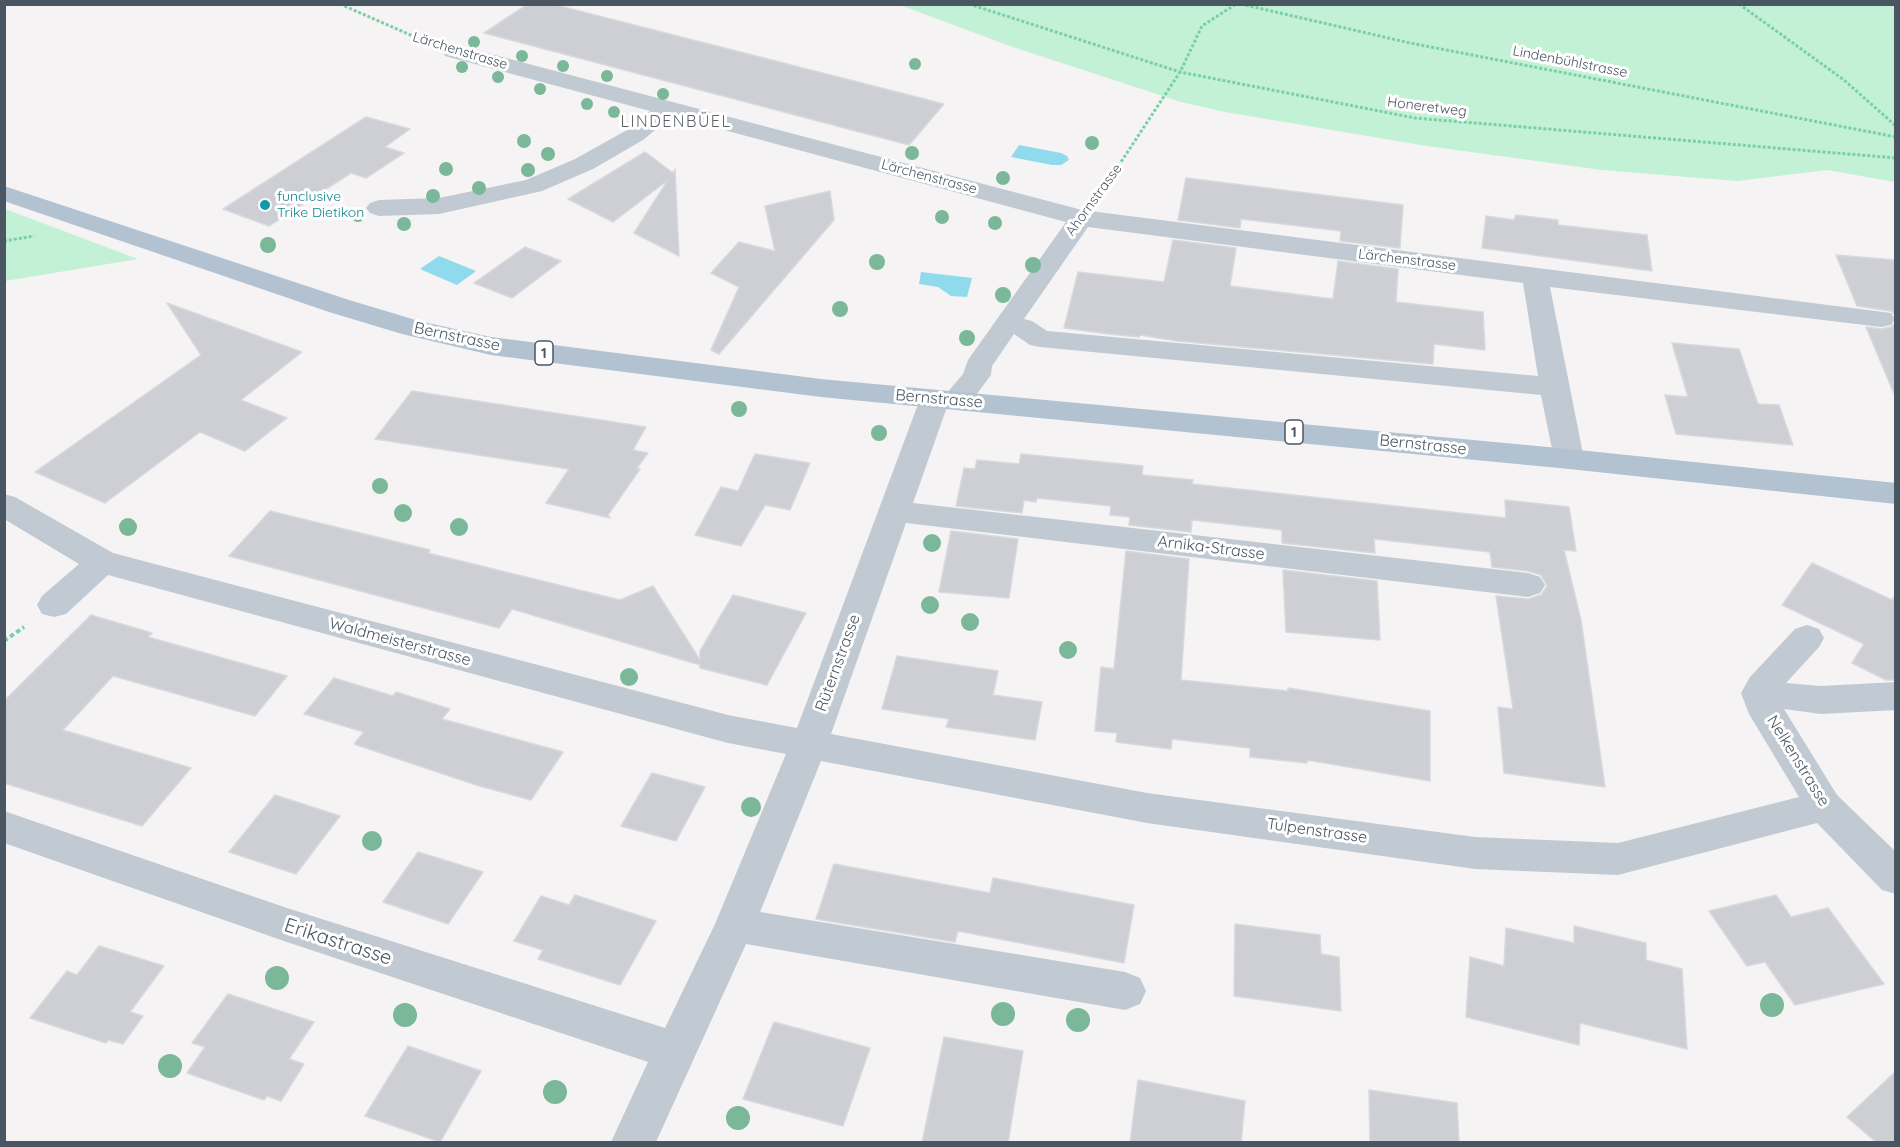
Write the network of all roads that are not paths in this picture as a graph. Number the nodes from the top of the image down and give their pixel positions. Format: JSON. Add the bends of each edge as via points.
{"nodes":[{"id":1,"x":453,"y":51,"type":"road end"},
{"id":2,"x":668,"y":108,"type":"junction"},
{"id":3,"x":4,"y":194,"type":"edge"},
{"id":4,"x":380,"y":208,"type":"dead end"},
{"id":5,"x":1081,"y":218,"type":"junction"},
{"id":6,"x":1535,"y":277,"type":"junction"},
{"id":7,"x":1881,"y":319,"type":"dead end"},
{"id":8,"x":1007,"y":324,"type":"junction"},
{"id":9,"x":1554,"y":387,"type":"junction"},
{"id":10,"x":946,"y":400,"type":"junction"},
{"id":11,"x":1569,"y":459,"type":"junction"},
{"id":12,"x":1896,"y":494,"type":"edge"},
{"id":13,"x":4,"y":505,"type":"edge"},
{"id":14,"x":893,"y":511,"type":"junction"},
{"id":15,"x":102,"y":562,"type":"junction"},
{"id":16,"x":1528,"y":585,"type":"dead end"},
{"id":17,"x":54,"y":605,"type":"dead end"},
{"id":18,"x":1807,"y":638,"type":"dead end"},
{"id":19,"x":1759,"y":693,"type":"junction"},
{"id":20,"x":1896,"y":696,"type":"edge"},
{"id":21,"x":809,"y":744,"type":"junction"},
{"id":22,"x":1824,"y":806,"type":"junction"},
{"id":23,"x":4,"y":827,"type":"edge"},
{"id":24,"x":1896,"y":878,"type":"edge"},
{"id":25,"x":735,"y":925,"type":"junction"},
{"id":26,"x":1125,"y":991,"type":"dead end"},
{"id":27,"x":674,"y":1051,"type":"junction"},
{"id":28,"x":633,"y":1143,"type":"edge"}],
"edges":[{"from":1,"to":2,"type":"street","name":"Lärchenstrasse"},
{"from":2,"to":4,"type":"street","via":[[615,147],[533,186],[439,206]]},
{"from":2,"to":5,"type":"street","name":"Lärchenstrasse"},
{"from":3,"to":10,"type":"main road","name":"Bernstrasse","number":"1","via":[[339,306],[491,346]]},
{"from":5,"to":6,"type":"street","name":"Lärchenstrasse"},
{"from":5,"to":8,"type":"street","name":"Ahornstrasse"},
{"from":6,"to":7,"type":"street","name":"Lärchenstrasse"},
{"from":6,"to":9,"type":"street"},
{"from":8,"to":9,"type":"street","via":[[1022,327],[1040,339]]},
{"from":8,"to":10,"type":"street","name":"Ahornstrasse","via":[[978,366],[977,375]]},
{"from":9,"to":11,"type":"street"},
{"from":10,"to":11,"type":"main road","name":"Bernstrasse","number":"1"},
{"from":10,"to":14,"type":"street","name":"Rüternstrasse"},
{"from":11,"to":12,"type":"main road","name":"Bernstrasse","number":"1"},
{"from":13,"to":15,"type":"street","name":"Waldmeisterstrasse"},
{"from":14,"to":16,"type":"street","name":"Arnika-Strasse"},
{"from":14,"to":21,"type":"street","name":"Rüternstrasse"},
{"from":15,"to":17,"type":"street"},
{"from":15,"to":21,"type":"street","name":"Waldmeisterstrasse","via":[[728,729]]},
{"from":18,"to":19,"type":"street"},
{"from":19,"to":20,"type":"street","via":[[1821,700]]},
{"from":19,"to":22,"type":"street","name":"Nelkenstrasse"},
{"from":21,"to":22,"type":"street","name":"Tulpenstrasse","via":[[1147,808],[1475,853],[1618,859]]},
{"from":21,"to":25,"type":"street","name":"Rüternstrasse"},
{"from":22,"to":24,"type":"street","name":"Nelkenstrasse"},
{"from":23,"to":27,"type":"street","name":"Erikastrasse","via":[[284,924]]},
{"from":25,"to":26,"type":"street"},
{"from":25,"to":27,"type":"street","name":"Rüternstrasse"},
{"from":27,"to":28,"type":"street","name":"Rüternstrasse"}]}
